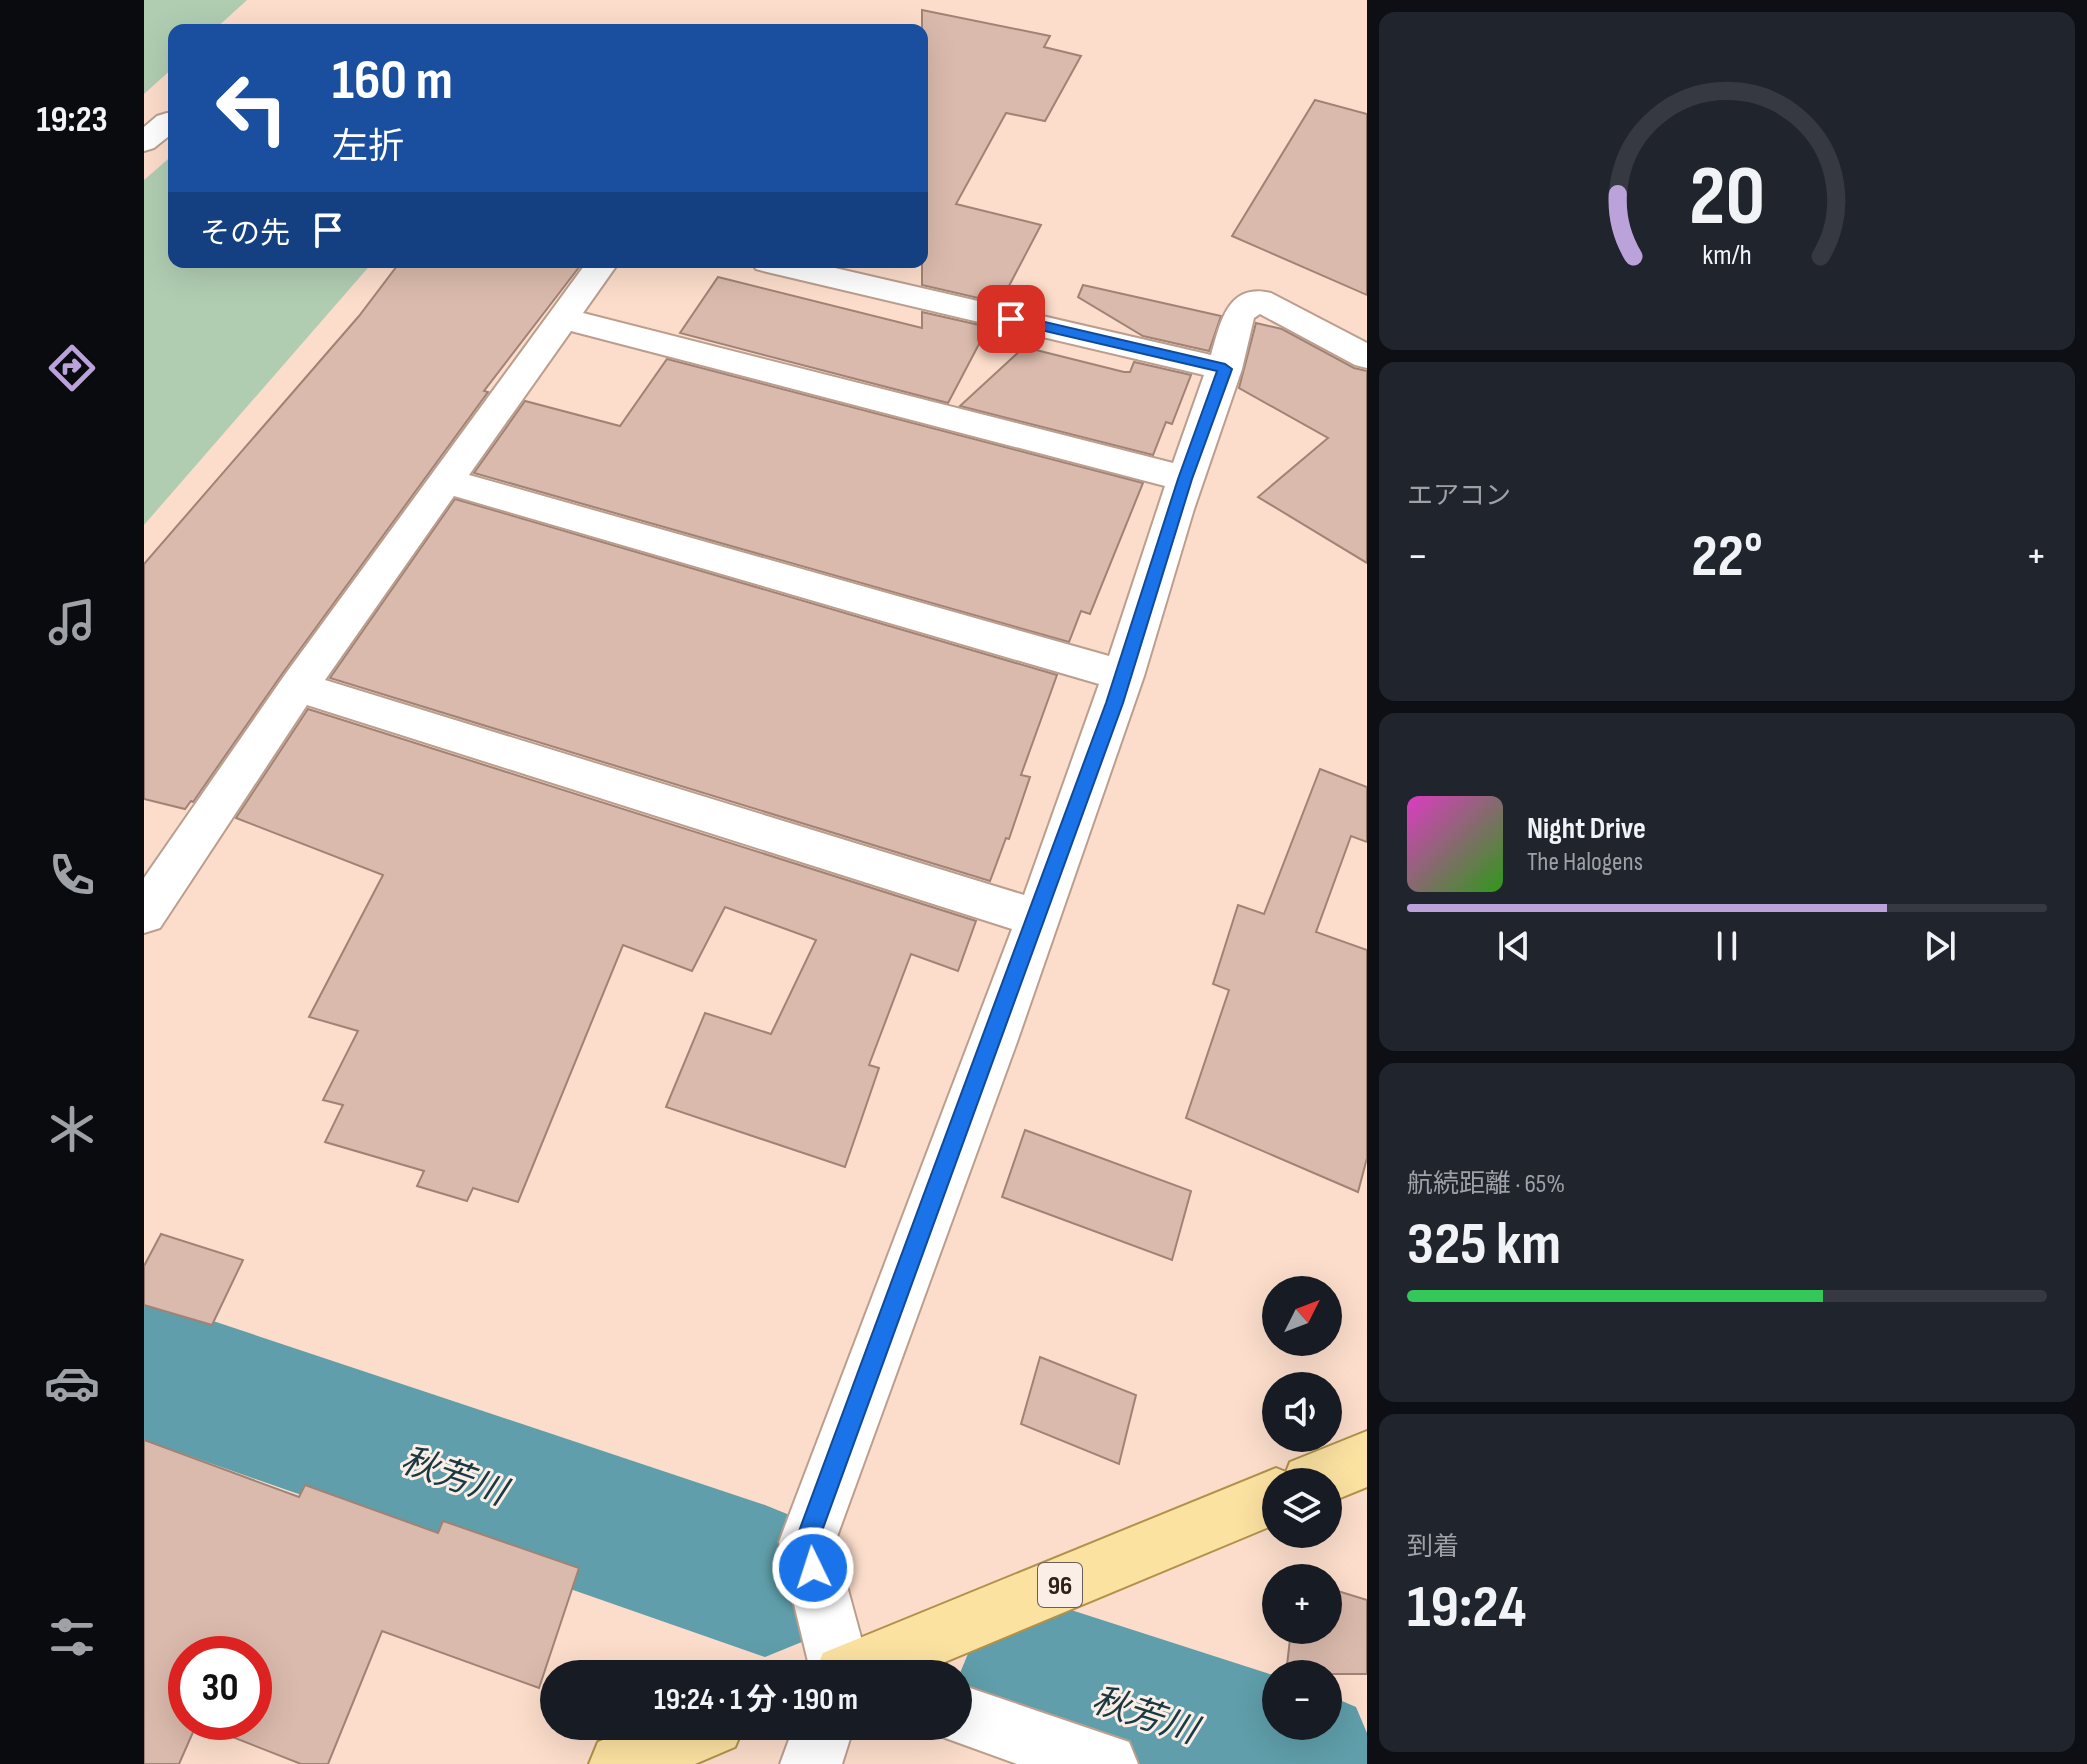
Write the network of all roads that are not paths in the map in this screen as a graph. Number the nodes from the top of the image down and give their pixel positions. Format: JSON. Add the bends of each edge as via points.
{"nodes":[{"id":1,"x":168,"y":122,"type":"edge"},
{"id":2,"x":144,"y":142,"type":"edge"},
{"id":3,"x":599,"y":268,"type":"edge"},
{"id":4,"x":793,"y":268,"type":"edge"},
{"id":5,"x":562,"y":318,"type":"junction"},
{"id":6,"x":1367,"y":357,"type":"edge"},
{"id":7,"x":1225,"y":369,"type":"junction"},
{"id":8,"x":1185,"y":479,"type":"junction"},
{"id":9,"x":445,"y":481,"type":"junction"},
{"id":10,"x":1124,"y":676,"type":"junction"},
{"id":11,"x":298,"y":687,"type":"junction"},
{"id":12,"x":144,"y":914,"type":"edge"},
{"id":13,"x":1037,"y":918,"type":"junction"},
{"id":14,"x":1367,"y":1459,"type":"edge"},
{"id":15,"x":1342,"y":1469,"type":"edge"},
{"id":16,"x":1262,"y":1502,"type":"edge"},
{"id":17,"x":838,"y":1660,"type":"edge"},
{"id":18,"x":876,"y":1660,"type":"edge"},
{"id":19,"x":972,"y":1719,"type":"edge"},
{"id":20,"x":679,"y":1740,"type":"edge"},
{"id":21,"x":819,"y":1740,"type":"edge"},
{"id":22,"x":620,"y":1764,"type":"edge"},
{"id":23,"x":811,"y":1764,"type":"edge"},
{"id":24,"x":1107,"y":1764,"type":"edge"}],
"edges":[{"from":1,"to":2,"type":"street"},
{"from":3,"to":5,"type":"street"},
{"from":4,"to":7,"type":"street"},
{"from":5,"to":8,"type":"street"},
{"from":5,"to":9,"type":"street"},
{"from":6,"to":7,"type":"street","via":[[1259,300],[1239,313]]},
{"from":7,"to":8,"type":"street"},
{"from":8,"to":10,"type":"street"},
{"from":9,"to":10,"type":"street"},
{"from":9,"to":11,"type":"street"},
{"from":10,"to":13,"type":"street"},
{"from":11,"to":12,"type":"street"},
{"from":11,"to":13,"type":"street"},
{"from":13,"to":17,"type":"street","via":[[807,1542]]},
{"from":14,"to":15,"type":"main road"},
{"from":16,"to":18,"type":"main road","number":"96"},
{"from":19,"to":24,"type":"street"},
{"from":20,"to":22,"type":"main road"},
{"from":21,"to":23,"type":"street"}]}
